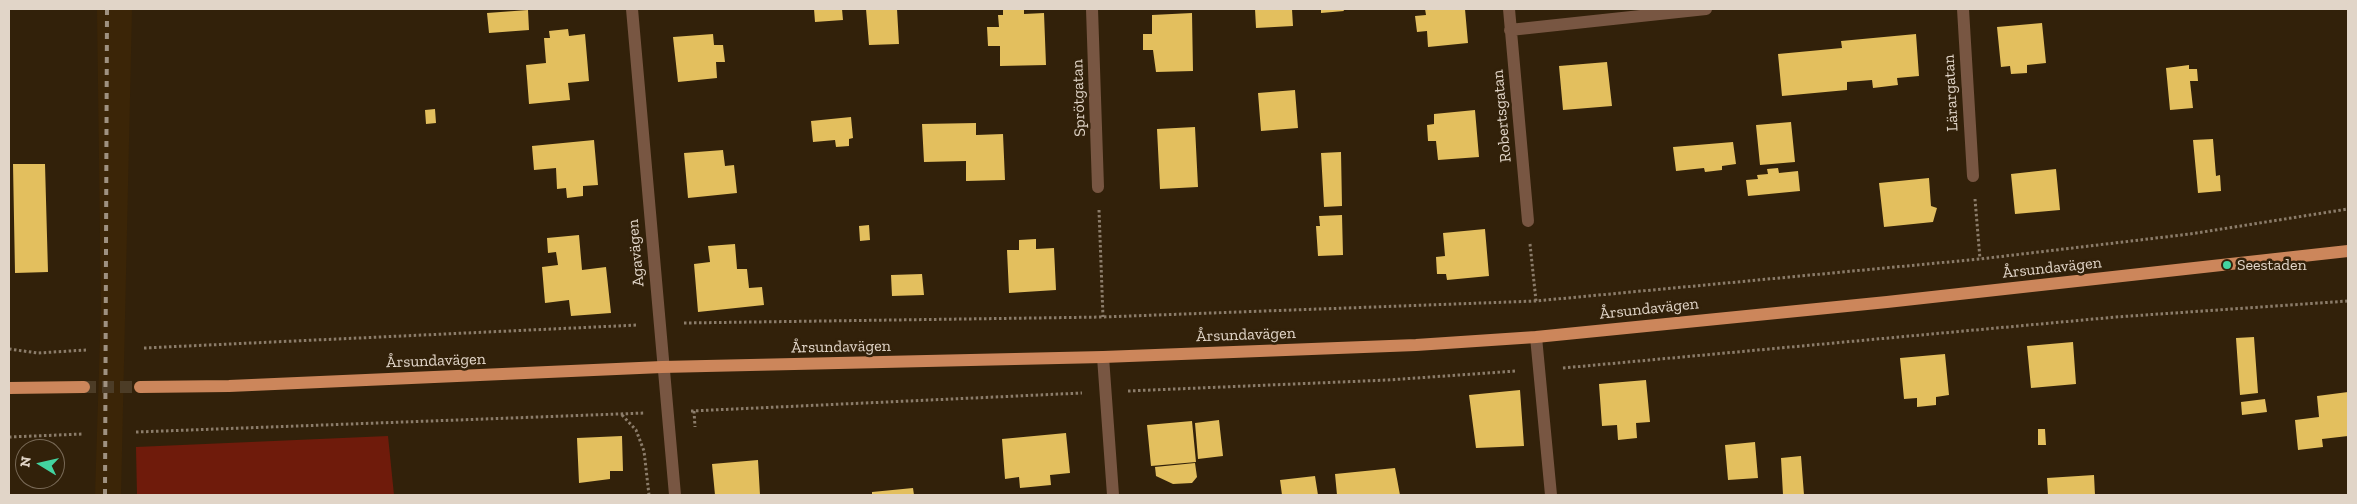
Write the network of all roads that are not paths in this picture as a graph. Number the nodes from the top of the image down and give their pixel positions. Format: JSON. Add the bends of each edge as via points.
{"nodes":[{"id":1,"x":632,"y":9,"type":"edge"},
{"id":2,"x":1092,"y":9,"type":"edge"},
{"id":3,"x":1509,"y":9,"type":"edge"},
{"id":4,"x":1706,"y":9,"type":"edge"},
{"id":5,"x":1963,"y":9,"type":"edge"},
{"id":6,"x":1510,"y":30,"type":"junction"},
{"id":7,"x":1973,"y":176,"type":"road end"},
{"id":8,"x":1098,"y":187,"type":"road end"},
{"id":9,"x":1528,"y":221,"type":"road end"},
{"id":10,"x":2348,"y":251,"type":"edge"},
{"id":11,"x":1536,"y":337,"type":"junction"},
{"id":12,"x":1103,"y":357,"type":"junction"},
{"id":13,"x":662,"y":367,"type":"junction"},
{"id":14,"x":84,"y":387,"type":"tunnel mouth"},
{"id":15,"x":140,"y":387,"type":"tunnel mouth"},
{"id":16,"x":9,"y":388,"type":"edge"},
{"id":17,"x":675,"y":495,"type":"edge"},
{"id":18,"x":1113,"y":495,"type":"edge"},
{"id":19,"x":1551,"y":495,"type":"edge"}],
"edges":[{"from":1,"to":13,"type":"street","name":"Agavägen"},
{"from":2,"to":8,"type":"street","name":"Sprötgatan"},
{"from":3,"to":6,"type":"street","name":"Robertsgatan"},
{"from":4,"to":6,"type":"street"},
{"from":5,"to":7,"type":"street","name":"Lärargatan"},
{"from":6,"to":9,"type":"street","name":"Robertsgatan"},
{"from":10,"to":11,"type":"main road","name":"Årsundavägen"},
{"from":11,"to":12,"type":"main road","name":"Årsundavägen"},
{"from":11,"to":19,"type":"street"},
{"from":12,"to":13,"type":"main road","name":"Årsundavägen"},
{"from":12,"to":18,"type":"street"},
{"from":13,"to":15,"type":"main road","name":"Årsundavägen"},
{"from":13,"to":17,"type":"street","name":"Agavägen"},
{"from":14,"to":16,"type":"main road"}]}
